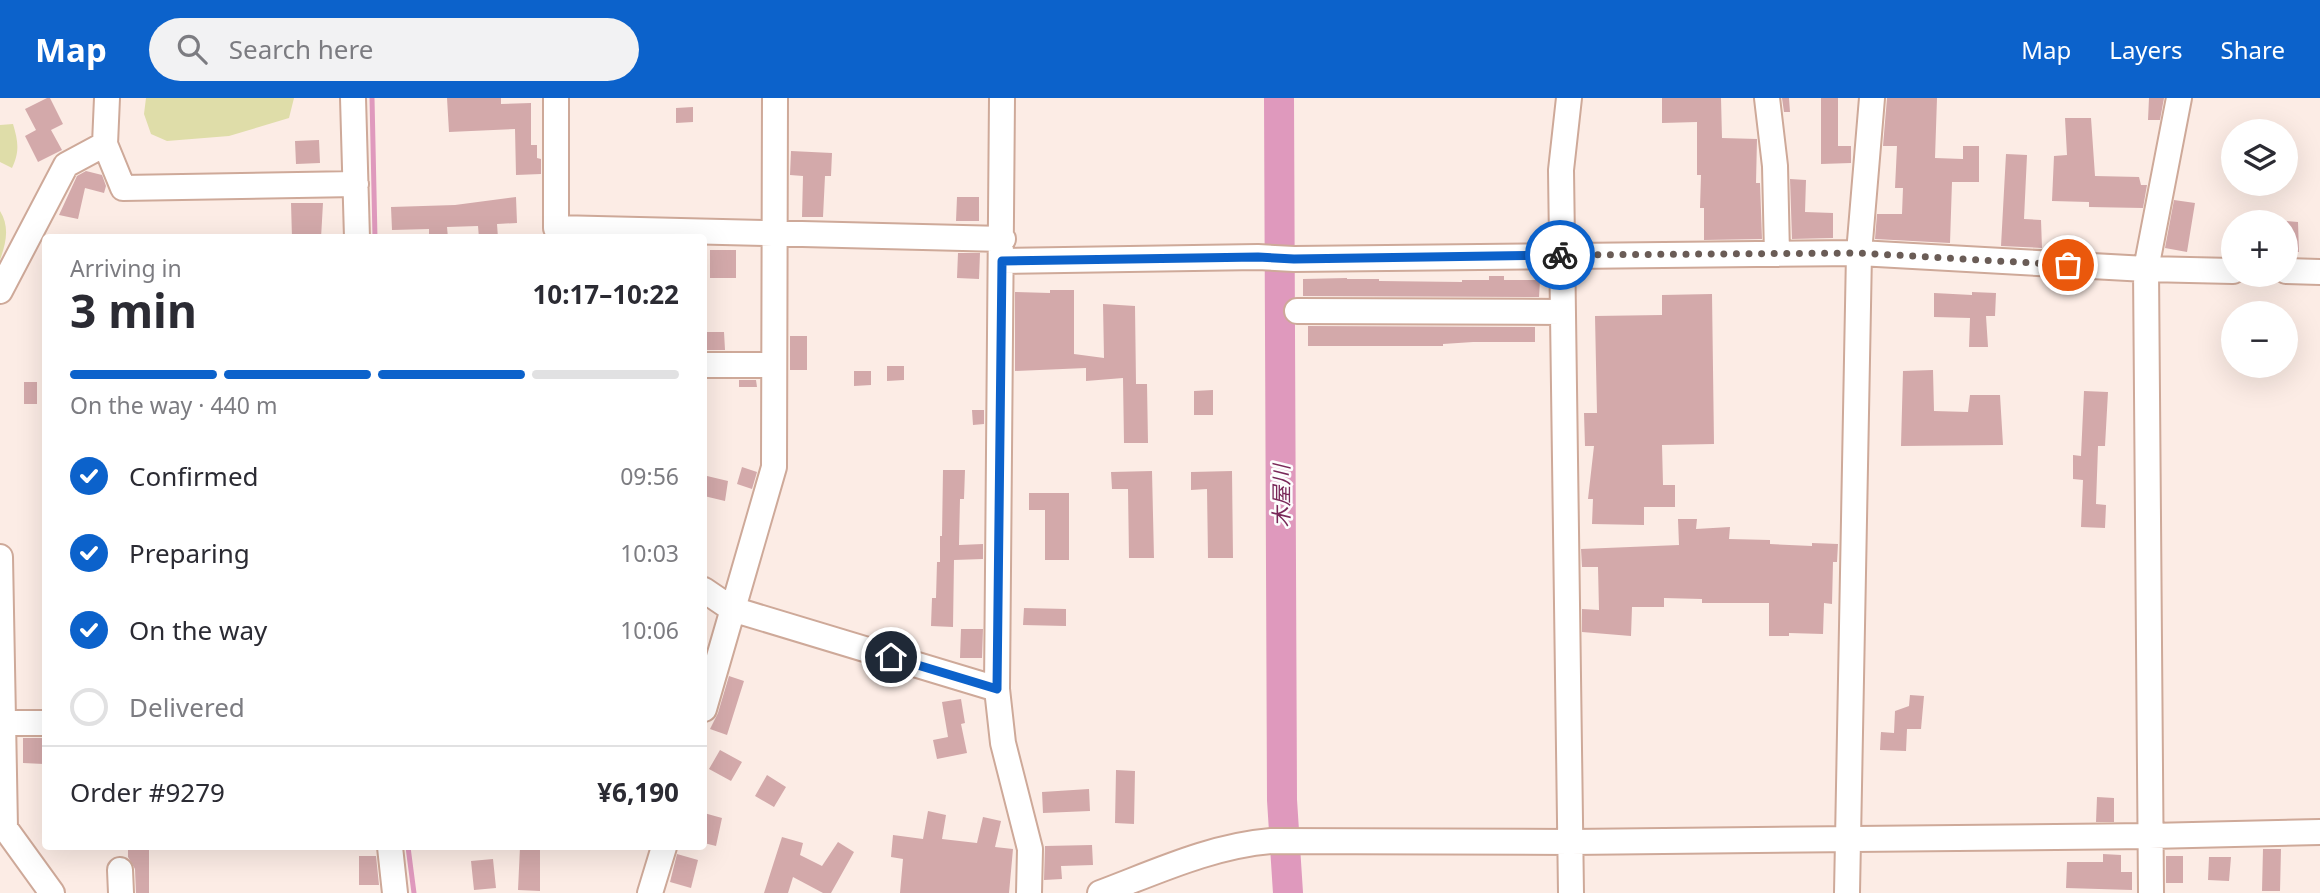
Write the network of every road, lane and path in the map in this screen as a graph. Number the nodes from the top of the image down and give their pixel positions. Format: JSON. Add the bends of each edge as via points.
{"nodes":[{"id":1,"x":107,"y":98,"type":"edge"},
{"id":2,"x":354,"y":98,"type":"edge"},
{"id":3,"x":556,"y":98,"type":"edge"},
{"id":4,"x":775,"y":98,"type":"edge"},
{"id":5,"x":1002,"y":98,"type":"edge"},
{"id":6,"x":1569,"y":98,"type":"edge"},
{"id":7,"x":1767,"y":98,"type":"edge"},
{"id":8,"x":1872,"y":98,"type":"edge"},
{"id":9,"x":2179,"y":98,"type":"edge"},
{"id":10,"x":105,"y":144,"type":"junction"},
{"id":11,"x":356,"y":184,"type":"junction"},
{"id":12,"x":556,"y":233,"type":"edge"},
{"id":13,"x":775,"y":233,"type":"junction"},
{"id":14,"x":357,"y":234,"type":"edge"},
{"id":15,"x":1002,"y":250,"type":"junction"},
{"id":16,"x":1859,"y":253,"type":"junction"},
{"id":17,"x":1777,"y":254,"type":"junction"},
{"id":18,"x":1562,"y":255,"type":"junction"},
{"id":19,"x":2146,"y":269,"type":"junction"},
{"id":20,"x":2221,"y":271,"type":"edge"},
{"id":21,"x":2298,"y":271,"type":"edge"},
{"id":22,"x":2320,"y":272,"type":"edge"},
{"id":23,"x":0,"y":291,"type":"edge"},
{"id":24,"x":1297,"y":311,"type":"dead end"},
{"id":25,"x":1563,"y":312,"type":"junction"},
{"id":26,"x":707,"y":365,"type":"edge"},
{"id":27,"x":772,"y":365,"type":"junction"},
{"id":28,"x":0,"y":556,"type":"edge"},
{"id":29,"x":707,"y":592,"type":"edge"},
{"id":30,"x":732,"y":609,"type":"junction"},
{"id":31,"x":997,"y":689,"type":"junction"},
{"id":32,"x":707,"y":698,"type":"edge"},
{"id":33,"x":1,"y":723,"type":"edge"},
{"id":34,"x":42,"y":723,"type":"edge"},
{"id":35,"x":2320,"y":832,"type":"edge"},
{"id":36,"x":2151,"y":836,"type":"junction"},
{"id":37,"x":1846,"y":839,"type":"junction"},
{"id":38,"x":1571,"y":842,"type":"junction"},
{"id":39,"x":390,"y":850,"type":"edge"},
{"id":40,"x":663,"y":850,"type":"edge"},
{"id":41,"x":52,"y":893,"type":"edge"},
{"id":42,"x":395,"y":893,"type":"edge"},
{"id":43,"x":650,"y":893,"type":"edge"},
{"id":44,"x":1029,"y":893,"type":"edge"},
{"id":45,"x":1100,"y":893,"type":"edge"},
{"id":46,"x":1571,"y":893,"type":"edge"},
{"id":47,"x":1847,"y":893,"type":"edge"},
{"id":48,"x":2151,"y":893,"type":"edge"}],
"edges":[{"from":1,"to":10,"type":"street"},
{"from":2,"to":11,"type":"street"},
{"from":3,"to":12,"type":"street"},
{"from":4,"to":13,"type":"street"},
{"from":5,"to":15,"type":"street"},
{"from":6,"to":18,"type":"street","via":[[1562,170]]},
{"from":7,"to":17,"type":"street","via":[[1775,166]]},
{"from":8,"to":16,"type":"street"},
{"from":9,"to":19,"type":"street"},
{"from":10,"to":11,"type":"street","via":[[123,188]]},
{"from":10,"to":23,"type":"street","via":[[66,165]]},
{"from":11,"to":14,"type":"street"},
{"from":12,"to":13,"type":"street"},
{"from":13,"to":15,"type":"street"},
{"from":13,"to":27,"type":"street"},
{"from":15,"to":18,"type":"street","via":[[1294,259]]},
{"from":15,"to":31,"type":"street"},
{"from":16,"to":17,"type":"street"},
{"from":16,"to":19,"type":"street"},
{"from":16,"to":37,"type":"street"},
{"from":17,"to":18,"type":"street"},
{"from":18,"to":25,"type":"street"},
{"from":19,"to":20,"type":"street"},
{"from":19,"to":36,"type":"street"},
{"from":21,"to":22,"type":"street"},
{"from":24,"to":25,"type":"street"},
{"from":25,"to":38,"type":"street"},
{"from":26,"to":27,"type":"street"},
{"from":27,"to":30,"type":"street","via":[[774,467]]},
{"from":28,"to":33,"type":"street"},
{"from":29,"to":30,"type":"street"},
{"from":30,"to":31,"type":"street"},
{"from":30,"to":32,"type":"street"},
{"from":31,"to":44,"type":"street","via":[[1003,743],[1030,849]]},
{"from":33,"to":34,"type":"street"},
{"from":33,"to":41,"type":"street","via":[[5,828]]},
{"from":35,"to":36,"type":"street"},
{"from":36,"to":37,"type":"street"},
{"from":36,"to":48,"type":"street"},
{"from":37,"to":38,"type":"street"},
{"from":37,"to":47,"type":"street"},
{"from":38,"to":45,"type":"street","via":[[1240,844]]},
{"from":38,"to":46,"type":"street"},
{"from":39,"to":42,"type":"street"},
{"from":40,"to":43,"type":"street"}]}
